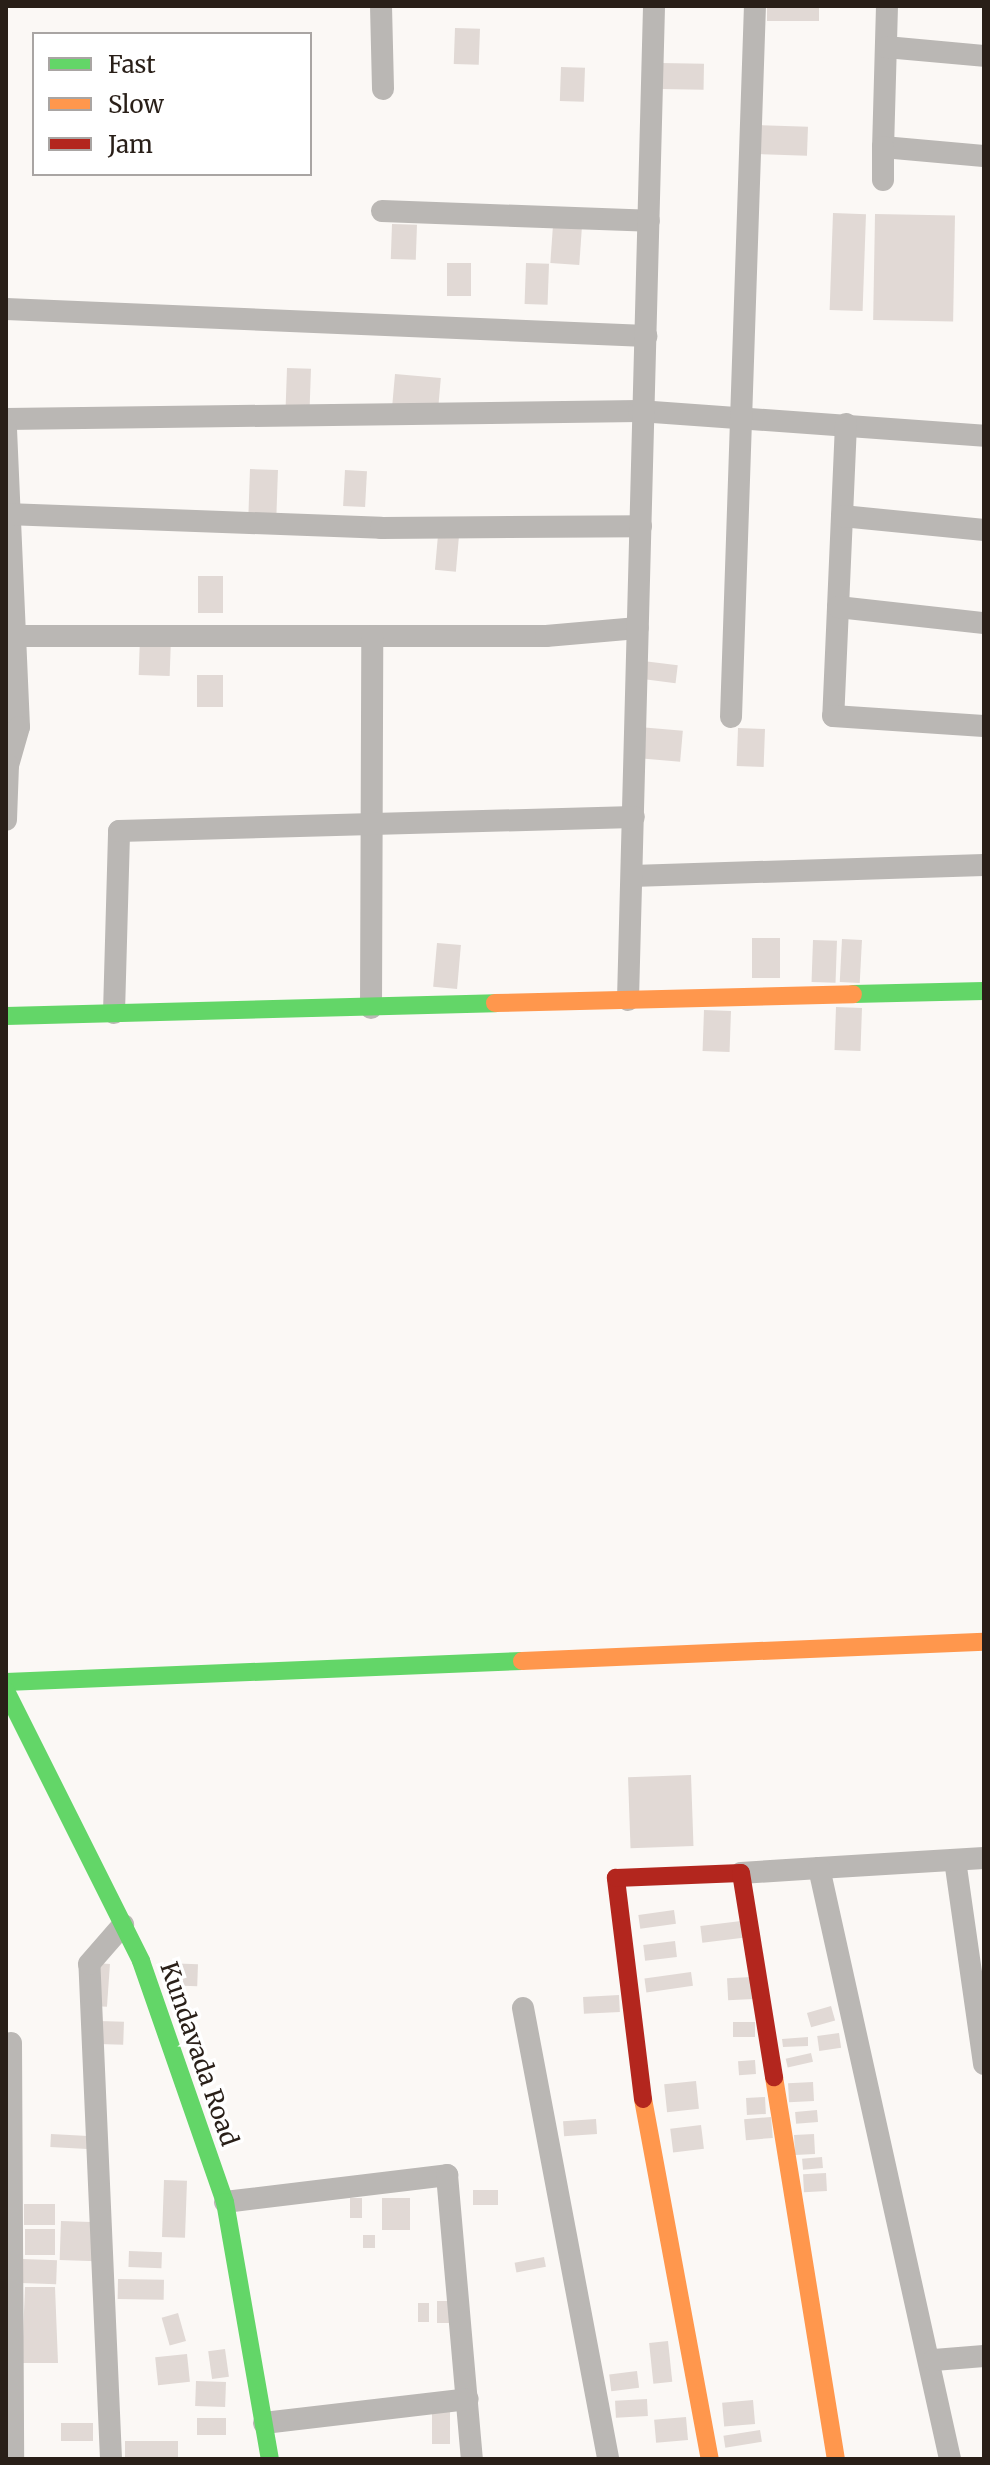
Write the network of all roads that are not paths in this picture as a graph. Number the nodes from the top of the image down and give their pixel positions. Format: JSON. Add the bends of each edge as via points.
{"nodes":[{"id":1,"x":381,"y":6,"type":"edge"},
{"id":2,"x":654,"y":6,"type":"edge"},
{"id":3,"x":755,"y":6,"type":"edge"},
{"id":4,"x":887,"y":6,"type":"edge"},
{"id":5,"x":886,"y":47,"type":"junction"},
{"id":6,"x":984,"y":56,"type":"edge"},
{"id":7,"x":383,"y":89,"type":"dead end"},
{"id":8,"x":883,"y":147,"type":"junction"},
{"id":9,"x":984,"y":156,"type":"edge"},
{"id":10,"x":883,"y":180,"type":"dead end"},
{"id":11,"x":382,"y":211,"type":"dead end"},
{"id":12,"x":649,"y":221,"type":"junction"},
{"id":13,"x":6,"y":309,"type":"edge"},
{"id":14,"x":646,"y":336,"type":"junction"},
{"id":15,"x":639,"y":411,"type":"junction"},
{"id":16,"x":743,"y":416,"type":"junction"},
{"id":17,"x":6,"y":419,"type":"edge"},
{"id":18,"x":846,"y":424,"type":"junction"},
{"id":19,"x":6,"y":429,"type":"edge"},
{"id":20,"x":984,"y":436,"type":"edge"},
{"id":21,"x":8,"y":514,"type":"edge"},
{"id":22,"x":842,"y":516,"type":"junction"},
{"id":23,"x":641,"y":526,"type":"junction"},
{"id":24,"x":984,"y":530,"type":"edge"},
{"id":25,"x":838,"y":607,"type":"junction"},
{"id":26,"x":984,"y":623,"type":"edge"},
{"id":27,"x":638,"y":628,"type":"junction"},
{"id":28,"x":11,"y":635,"type":"edge"},
{"id":29,"x":372,"y":636,"type":"junction"},
{"id":30,"x":731,"y":717,"type":"dead end"},
{"id":31,"x":984,"y":726,"type":"edge"},
{"id":32,"x":634,"y":817,"type":"junction"},
{"id":33,"x":6,"y":820,"type":"edge"},
{"id":34,"x":373,"y":823,"type":"junction"},
{"id":35,"x":984,"y":865,"type":"edge"},
{"id":36,"x":632,"y":876,"type":"junction"},
{"id":37,"x":984,"y":991,"type":"edge"},
{"id":38,"x":628,"y":1000,"type":"junction"},
{"id":39,"x":371,"y":1008,"type":"junction"},
{"id":40,"x":114,"y":1013,"type":"junction"},
{"id":41,"x":6,"y":1016,"type":"edge"},
{"id":42,"x":984,"y":1642,"type":"edge"},
{"id":43,"x":6,"y":1682,"type":"edge"},
{"id":44,"x":6,"y":1691,"type":"edge"},
{"id":45,"x":13,"y":1724,"type":"edge"},
{"id":46,"x":984,"y":1858,"type":"edge"},
{"id":47,"x":955,"y":1860,"type":"junction"},
{"id":48,"x":819,"y":1868,"type":"junction"},
{"id":49,"x":741,"y":1873,"type":"junction"},
{"id":50,"x":123,"y":1925,"type":"junction"},
{"id":51,"x":523,"y":2008,"type":"dead end"},
{"id":52,"x":11,"y":2043,"type":"dead end"},
{"id":53,"x":984,"y":2064,"type":"edge"},
{"id":54,"x":225,"y":2202,"type":"junction"},
{"id":55,"x":984,"y":2356,"type":"edge"},
{"id":56,"x":934,"y":2360,"type":"junction"},
{"id":57,"x":468,"y":2399,"type":"junction"},
{"id":58,"x":264,"y":2423,"type":"junction"},
{"id":59,"x":13,"y":2459,"type":"edge"},
{"id":60,"x":111,"y":2459,"type":"edge"},
{"id":61,"x":270,"y":2459,"type":"edge"},
{"id":62,"x":472,"y":2459,"type":"edge"},
{"id":63,"x":608,"y":2459,"type":"edge"},
{"id":64,"x":710,"y":2459,"type":"edge"},
{"id":65,"x":836,"y":2459,"type":"edge"},
{"id":66,"x":950,"y":2459,"type":"edge"}],
"edges":[{"from":1,"to":7,"type":"street"},
{"from":2,"to":12,"type":"street"},
{"from":3,"to":16,"type":"street"},
{"from":4,"to":5,"type":"street"},
{"from":5,"to":6,"type":"street"},
{"from":5,"to":8,"type":"street"},
{"from":8,"to":9,"type":"street"},
{"from":8,"to":10,"type":"street"},
{"from":11,"to":12,"type":"street"},
{"from":12,"to":14,"type":"street"},
{"from":13,"to":14,"type":"street"},
{"from":14,"to":15,"type":"street"},
{"from":15,"to":16,"type":"street"},
{"from":15,"to":17,"type":"street"},
{"from":15,"to":23,"type":"street"},
{"from":16,"to":18,"type":"street"},
{"from":16,"to":30,"type":"street"},
{"from":18,"to":20,"type":"street"},
{"from":18,"to":22,"type":"street"},
{"from":19,"to":21,"type":"street"},
{"from":21,"to":23,"type":"street","via":[[381,528]]},
{"from":21,"to":28,"type":"street"},
{"from":22,"to":24,"type":"street"},
{"from":22,"to":25,"type":"street"},
{"from":23,"to":27,"type":"street"},
{"from":25,"to":26,"type":"street"},
{"from":25,"to":31,"type":"street","via":[[833,716]]},
{"from":27,"to":29,"type":"street","via":[[546,636]]},
{"from":27,"to":32,"type":"street"},
{"from":28,"to":29,"type":"street"},
{"from":28,"to":33,"type":"street","via":[[19,727],[8,765]]},
{"from":29,"to":34,"type":"street"},
{"from":32,"to":34,"type":"street"},
{"from":32,"to":36,"type":"street"},
{"from":34,"to":39,"type":"street"},
{"from":34,"to":40,"type":"street","via":[[119,831]]},
{"from":35,"to":36,"type":"street"},
{"from":36,"to":38,"type":"street"},
{"from":37,"to":38,"type":"street"},
{"from":38,"to":39,"type":"street"},
{"from":39,"to":40,"type":"street"},
{"from":40,"to":41,"type":"street"},
{"from":42,"to":43,"type":"street"},
{"from":44,"to":45,"type":"street","name":"Kundavada Road"},
{"from":45,"to":50,"type":"street","name":"Kundavada Road"},
{"from":46,"to":47,"type":"street"},
{"from":47,"to":48,"type":"street"},
{"from":47,"to":53,"type":"street"},
{"from":48,"to":49,"type":"street"},
{"from":48,"to":56,"type":"street","via":[[856,2052]]},
{"from":49,"to":64,"type":"street","via":[[616,1878],[633,2042]]},
{"from":49,"to":65,"type":"street"},
{"from":50,"to":54,"type":"street","name":"Kundavada Road"},
{"from":50,"to":60,"type":"street","via":[[89,1964]]},
{"from":51,"to":63,"type":"street"},
{"from":52,"to":59,"type":"street"},
{"from":54,"to":57,"type":"street","via":[[447,2175]]},
{"from":54,"to":58,"type":"street","name":"Kundavada Road"},
{"from":55,"to":56,"type":"street"},
{"from":56,"to":66,"type":"street"},
{"from":57,"to":58,"type":"street"},
{"from":57,"to":62,"type":"street"},
{"from":58,"to":61,"type":"street","name":"Kundavada Road"}]}
